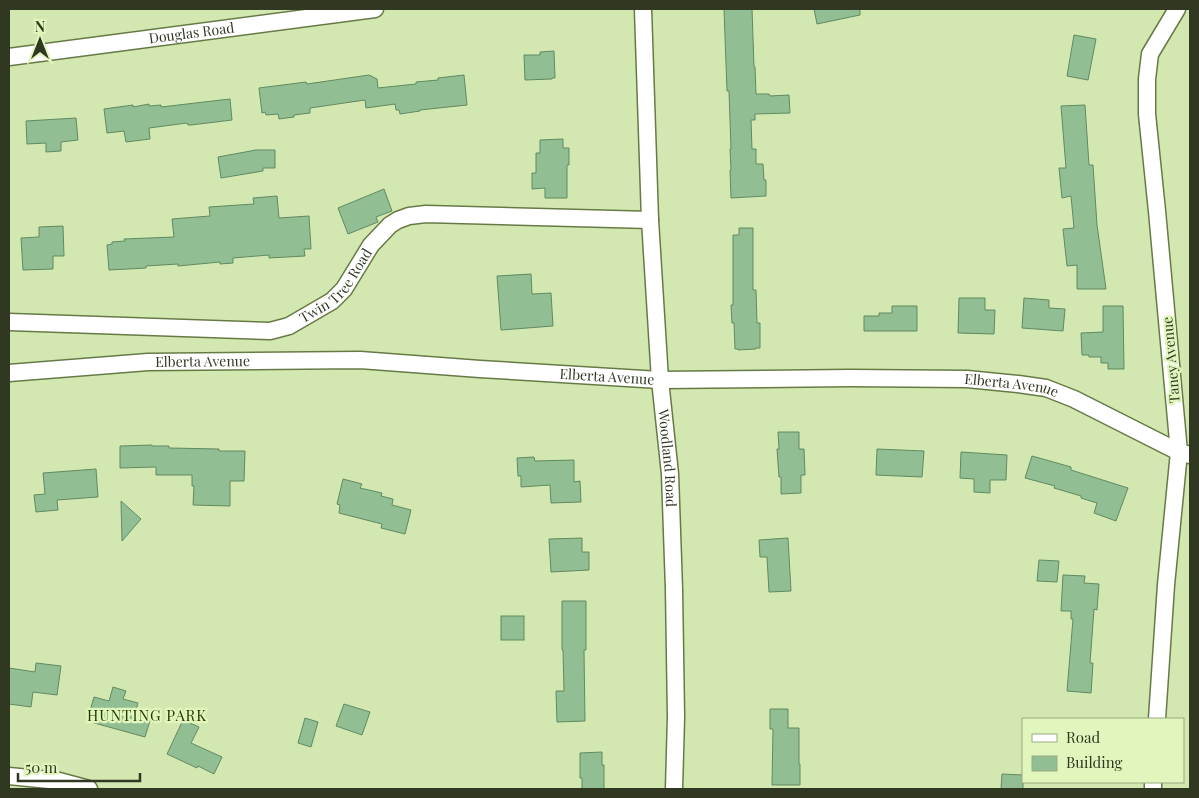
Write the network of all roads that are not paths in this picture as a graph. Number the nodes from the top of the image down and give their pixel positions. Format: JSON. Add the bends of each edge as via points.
{"nodes":[{"id":1,"x":375,"y":9,"type":"edge"},
{"id":2,"x":642,"y":9,"type":"edge"},
{"id":3,"x":1177,"y":9,"type":"edge"},
{"id":4,"x":9,"y":57,"type":"edge"},
{"id":5,"x":650,"y":220,"type":"junction"},
{"id":6,"x":9,"y":322,"type":"edge"},
{"id":7,"x":9,"y":373,"type":"edge"},
{"id":8,"x":660,"y":380,"type":"junction"},
{"id":9,"x":1184,"y":453,"type":"edge"},
{"id":10,"x":1157,"y":718,"type":"edge"},
{"id":11,"x":9,"y":776,"type":"edge"},
{"id":12,"x":89,"y":789,"type":"edge"},
{"id":13,"x":674,"y":789,"type":"edge"}],
"edges":[{"from":1,"to":4,"type":"street","name":"Douglas Road"},
{"from":2,"to":5,"type":"street","name":"Woodland Road"},
{"from":3,"to":9,"type":"street","name":"Taney Avenue","via":[[1150,54],[1147,114]]},
{"from":5,"to":6,"type":"street","name":"Twin Tree Road","via":[[409,216],[390,225],[372,245],[344,289],[332,300],[289,326],[270,330]]},
{"from":5,"to":8,"type":"street","name":"Woodland Road"},
{"from":7,"to":8,"type":"street","name":"Elberta Avenue","via":[[148,362],[360,360]]},
{"from":8,"to":9,"type":"street","name":"Elberta Avenue","via":[[957,378],[1018,384],[1046,388],[1074,399]]},
{"from":8,"to":13,"type":"street","name":"Woodland Road","via":[[670,474],[674,589]]},
{"from":9,"to":10,"type":"street","name":"Taney Avenue","via":[[1166,585]]},
{"from":11,"to":12,"type":"street","via":[[59,780]]}]}
